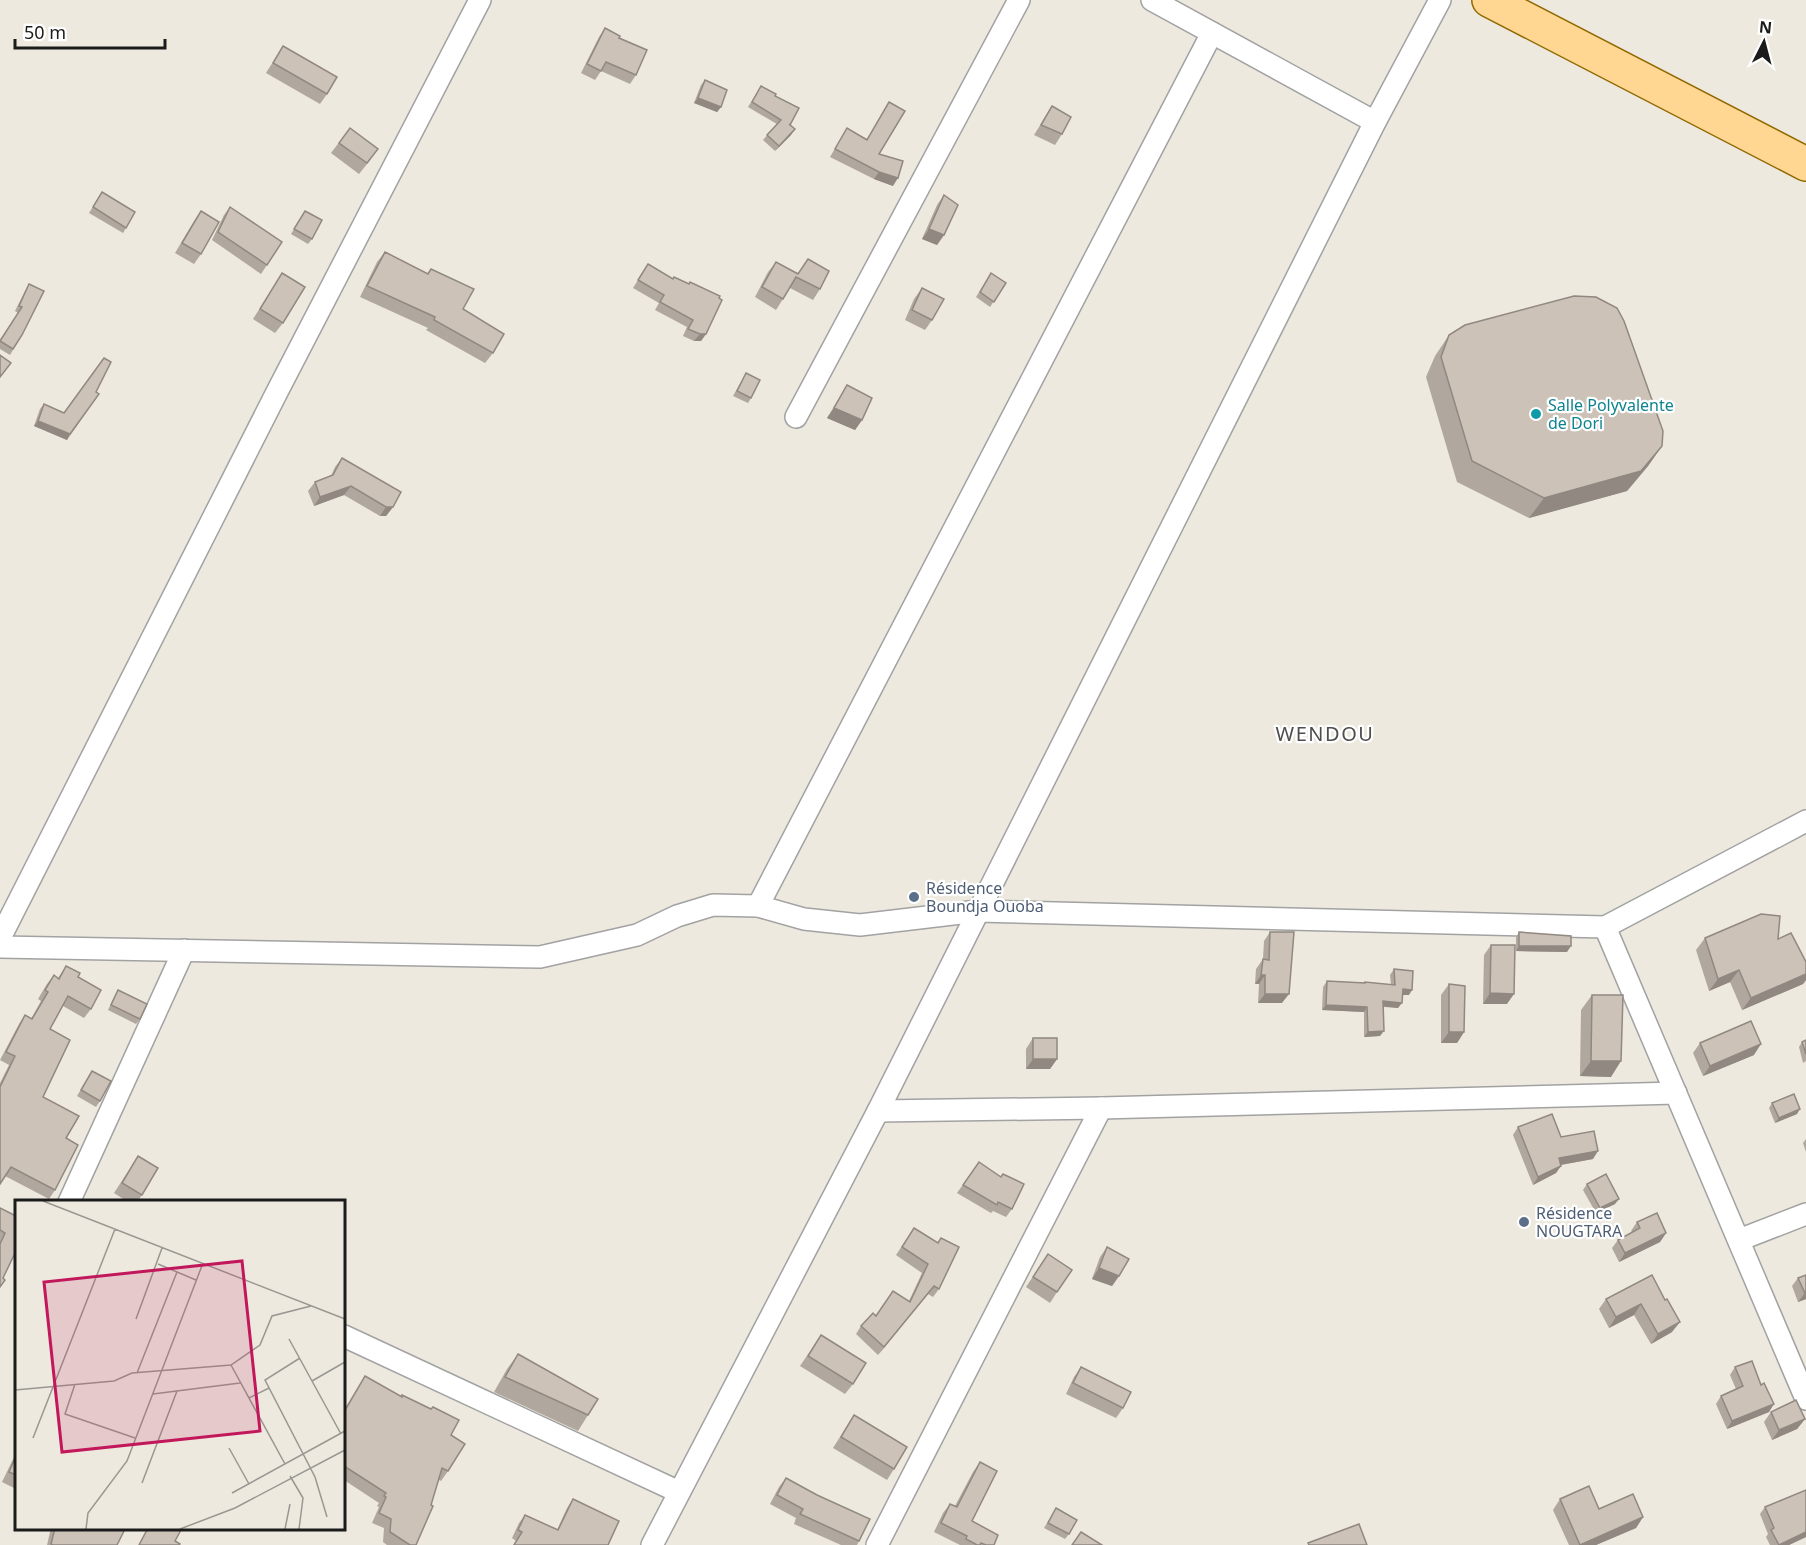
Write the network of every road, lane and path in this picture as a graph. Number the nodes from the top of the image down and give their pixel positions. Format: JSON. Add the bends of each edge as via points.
{"nodes":[{"id":1,"x":480,"y":0,"type":"edge"},
{"id":2,"x":1019,"y":0,"type":"edge"},
{"id":3,"x":1152,"y":0,"type":"edge"},
{"id":4,"x":1440,"y":0,"type":"edge"},
{"id":5,"x":1489,"y":0,"type":"edge"},
{"id":6,"x":1212,"y":33,"type":"junction"},
{"id":7,"x":1375,"y":122,"type":"junction"},
{"id":8,"x":1806,"y":164,"type":"edge"},
{"id":9,"x":796,"y":417,"type":"dead end"},
{"id":10,"x":1806,"y":821,"type":"edge"},
{"id":11,"x":758,"y":906,"type":"junction"},
{"id":12,"x":978,"y":911,"type":"junction"},
{"id":13,"x":1605,"y":927,"type":"junction"},
{"id":14,"x":0,"y":938,"type":"edge"},
{"id":15,"x":0,"y":947,"type":"edge"},
{"id":16,"x":184,"y":950,"type":"junction"},
{"id":17,"x":1676,"y":1093,"type":"junction"},
{"id":18,"x":1101,"y":1108,"type":"junction"},
{"id":19,"x":878,"y":1111,"type":"junction"},
{"id":20,"x":70,"y":1200,"type":"edge"},
{"id":21,"x":1806,"y":1214,"type":"edge"},
{"id":22,"x":1739,"y":1240,"type":"junction"},
{"id":23,"x":345,"y":1336,"type":"edge"},
{"id":24,"x":1806,"y":1399,"type":"edge"},
{"id":25,"x":679,"y":1492,"type":"junction"},
{"id":26,"x":652,"y":1545,"type":"edge"},
{"id":27,"x":878,"y":1545,"type":"edge"}],
"edges":[{"from":1,"to":14,"type":"street"},
{"from":2,"to":9,"type":"street"},
{"from":3,"to":6,"type":"street"},
{"from":4,"to":7,"type":"street"},
{"from":5,"to":8,"type":"main road"},
{"from":6,"to":7,"type":"street"},
{"from":6,"to":11,"type":"street"},
{"from":7,"to":12,"type":"street"},
{"from":10,"to":13,"type":"street"},
{"from":11,"to":12,"type":"street","via":[[804,919],[860,925]]},
{"from":11,"to":16,"type":"street","via":[[713,905],[637,935],[540,957]]},
{"from":12,"to":13,"type":"street"},
{"from":12,"to":19,"type":"street"},
{"from":13,"to":17,"type":"street"},
{"from":15,"to":16,"type":"street"},
{"from":16,"to":20,"type":"street"},
{"from":17,"to":18,"type":"street"},
{"from":17,"to":22,"type":"street"},
{"from":18,"to":19,"type":"street"},
{"from":18,"to":27,"type":"street"},
{"from":19,"to":25,"type":"street"},
{"from":21,"to":22,"type":"street"},
{"from":22,"to":24,"type":"street"},
{"from":23,"to":25,"type":"street"},
{"from":25,"to":26,"type":"street"}]}
